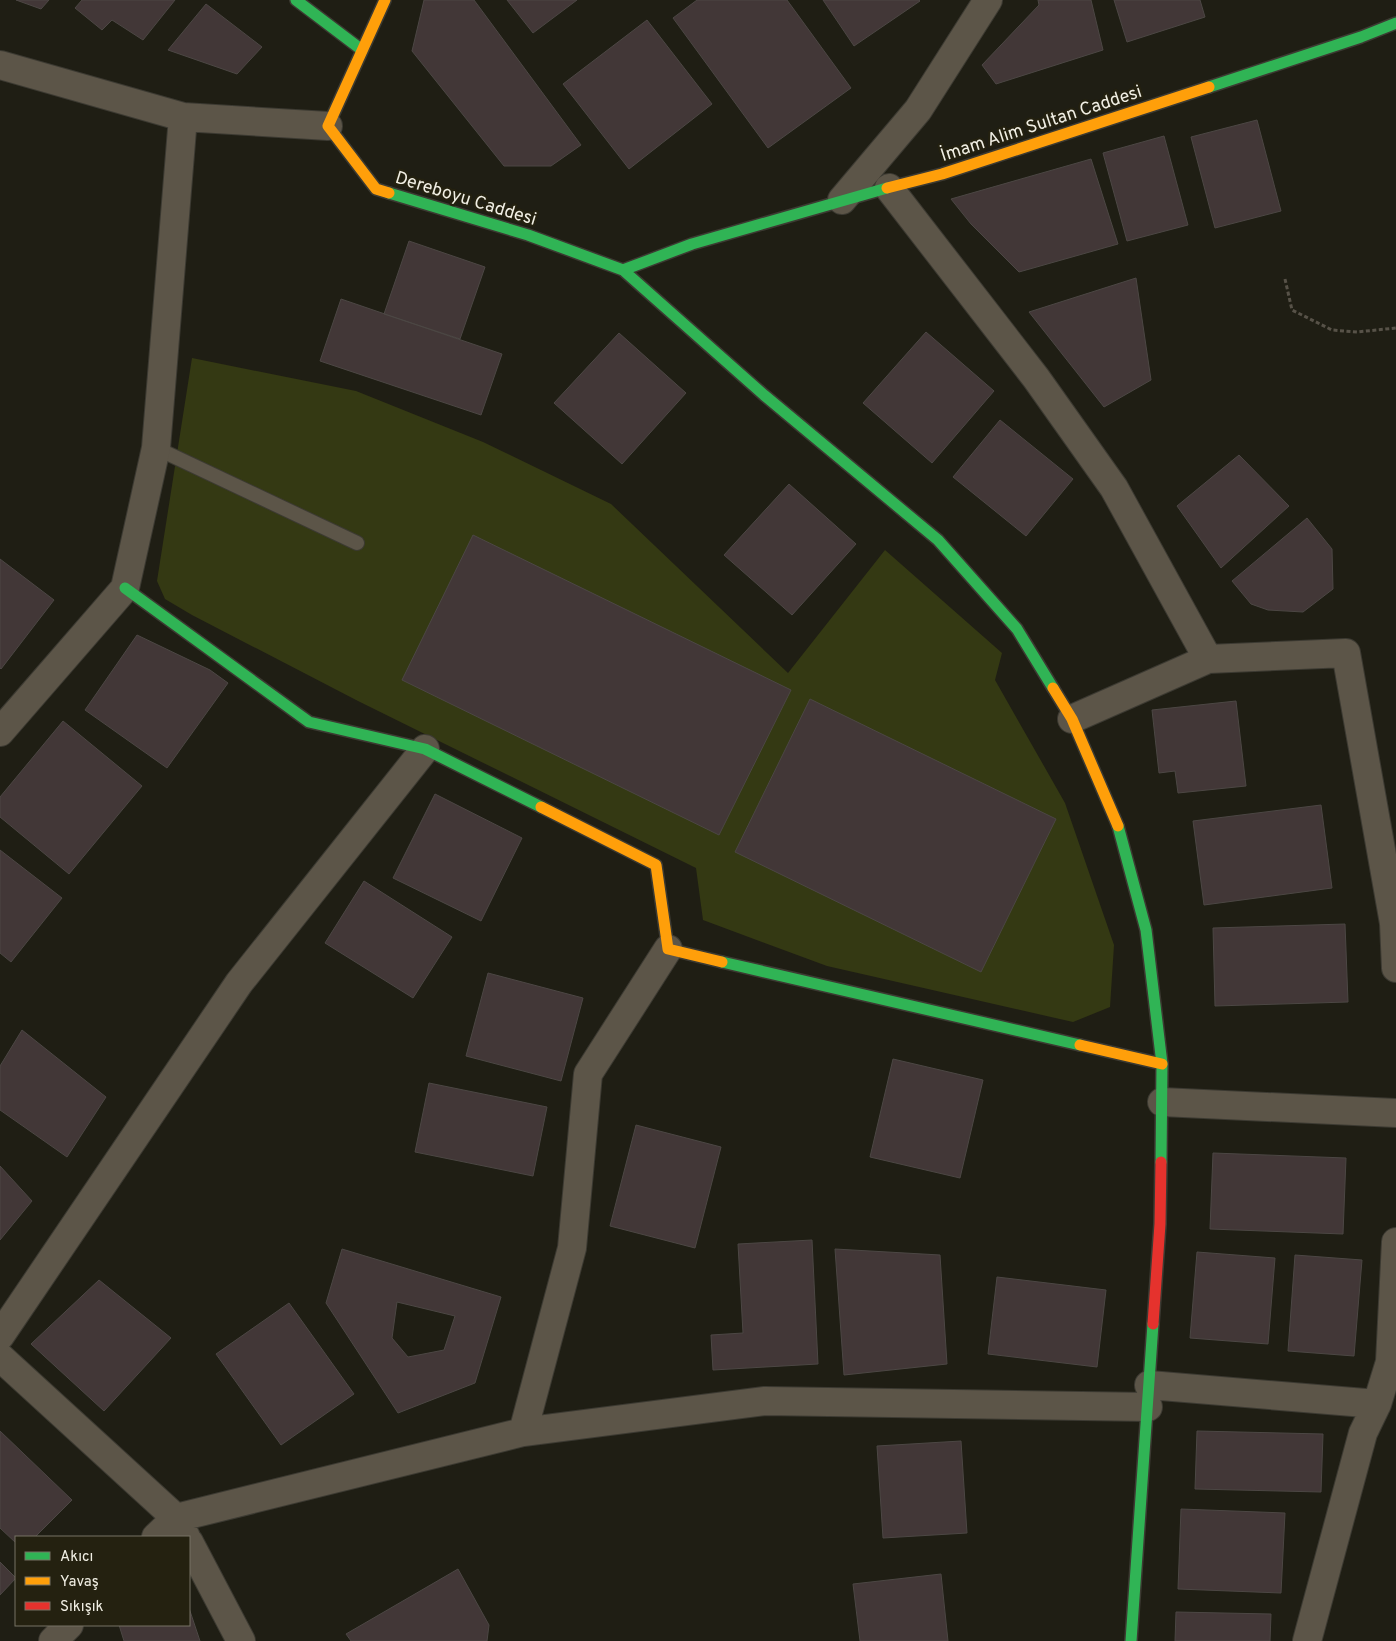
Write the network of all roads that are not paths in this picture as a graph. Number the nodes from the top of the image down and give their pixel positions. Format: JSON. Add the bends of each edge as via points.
{"nodes":[{"id":1,"x":296,"y":0,"type":"edge"},
{"id":2,"x":385,"y":0,"type":"edge"},
{"id":3,"x":988,"y":0,"type":"edge"},
{"id":4,"x":1396,"y":23,"type":"edge"},
{"id":5,"x":362,"y":50,"type":"junction"},
{"id":6,"x":0,"y":65,"type":"edge"},
{"id":7,"x":183,"y":117,"type":"junction"},
{"id":8,"x":328,"y":126,"type":"junction"},
{"id":9,"x":889,"y":188,"type":"junction"},
{"id":10,"x":842,"y":200,"type":"junction"},
{"id":11,"x":623,"y":270,"type":"junction"},
{"id":12,"x":156,"y":448,"type":"junction"},
{"id":13,"x":357,"y":543,"type":"dead end"},
{"id":14,"x":125,"y":588,"type":"junction"},
{"id":15,"x":1208,"y":659,"type":"junction"},
{"id":16,"x":1072,"y":719,"type":"junction"},
{"id":17,"x":0,"y":732,"type":"edge"},
{"id":18,"x":425,"y":749,"type":"junction"},
{"id":19,"x":668,"y":949,"type":"junction"},
{"id":20,"x":1396,"y":968,"type":"edge"},
{"id":21,"x":1162,"y":1064,"type":"junction"},
{"id":22,"x":1162,"y":1102,"type":"junction"},
{"id":23,"x":1396,"y":1113,"type":"edge"},
{"id":24,"x":1396,"y":1242,"type":"edge"},
{"id":25,"x":0,"y":1336,"type":"edge"},
{"id":26,"x":0,"y":1357,"type":"edge"},
{"id":27,"x":1393,"y":1362,"type":"edge"},
{"id":28,"x":1148,"y":1396,"type":"junction"},
{"id":29,"x":1377,"y":1404,"type":"junction"},
{"id":30,"x":523,"y":1432,"type":"junction"},
{"id":31,"x":181,"y":1527,"type":"edge"},
{"id":32,"x":158,"y":1536,"type":"edge"},
{"id":33,"x":190,"y":1544,"type":"edge"},
{"id":34,"x":68,"y":1626,"type":"edge"},
{"id":35,"x":53,"y":1641,"type":"edge"},
{"id":36,"x":241,"y":1641,"type":"edge"},
{"id":37,"x":1132,"y":1641,"type":"edge"},
{"id":38,"x":1306,"y":1641,"type":"edge"}],
"edges":[{"from":1,"to":5,"type":"street"},
{"from":2,"to":5,"type":"street"},
{"from":3,"to":10,"type":"street","via":[[918,110]]},
{"from":4,"to":9,"type":"street","name":"İmam Alim Sultan Caddesi","via":[[942,174]]},
{"from":5,"to":8,"type":"street"},
{"from":6,"to":7,"type":"street"},
{"from":7,"to":8,"type":"street"},
{"from":7,"to":12,"type":"street"},
{"from":8,"to":11,"type":"street","name":"Dereboyu Caddesi","via":[[376,189],[528,235]]},
{"from":9,"to":10,"type":"street","name":"İmam Alim Sultan Caddesi"},
{"from":9,"to":15,"type":"street","via":[[1036,378],[1114,488]]},
{"from":10,"to":11,"type":"street","name":"İmam Alim Sultan Caddesi","via":[[692,244]]},
{"from":11,"to":16,"type":"street","via":[[764,395],[938,540],[1017,628]]},
{"from":12,"to":13,"type":"lane"},
{"from":12,"to":14,"type":"street"},
{"from":14,"to":17,"type":"street"},
{"from":14,"to":18,"type":"street","via":[[309,722]]},
{"from":15,"to":16,"type":"street"},
{"from":15,"to":20,"type":"street","via":[[1346,653],[1394,923]]},
{"from":16,"to":21,"type":"street","via":[[1117,824],[1146,930]]},
{"from":18,"to":19,"type":"street","via":[[656,865]]},
{"from":18,"to":25,"type":"street","via":[[239,983]]},
{"from":19,"to":21,"type":"street"},
{"from":19,"to":30,"type":"street","via":[[588,1074],[572,1248]]},
{"from":21,"to":22,"type":"street"},
{"from":22,"to":23,"type":"street"},
{"from":22,"to":28,"type":"street","via":[[1160,1224]]},
{"from":24,"to":27,"type":"street"},
{"from":26,"to":31,"type":"street"},
{"from":27,"to":29,"type":"street"},
{"from":28,"to":29,"type":"street"},
{"from":28,"to":30,"type":"street","via":[[765,1401]]},
{"from":28,"to":37,"type":"street"},
{"from":29,"to":38,"type":"street","via":[[1363,1433]]},
{"from":30,"to":31,"type":"street"},
{"from":31,"to":32,"type":"street"},
{"from":33,"to":36,"type":"street"},
{"from":34,"to":35,"type":"street"}]}
